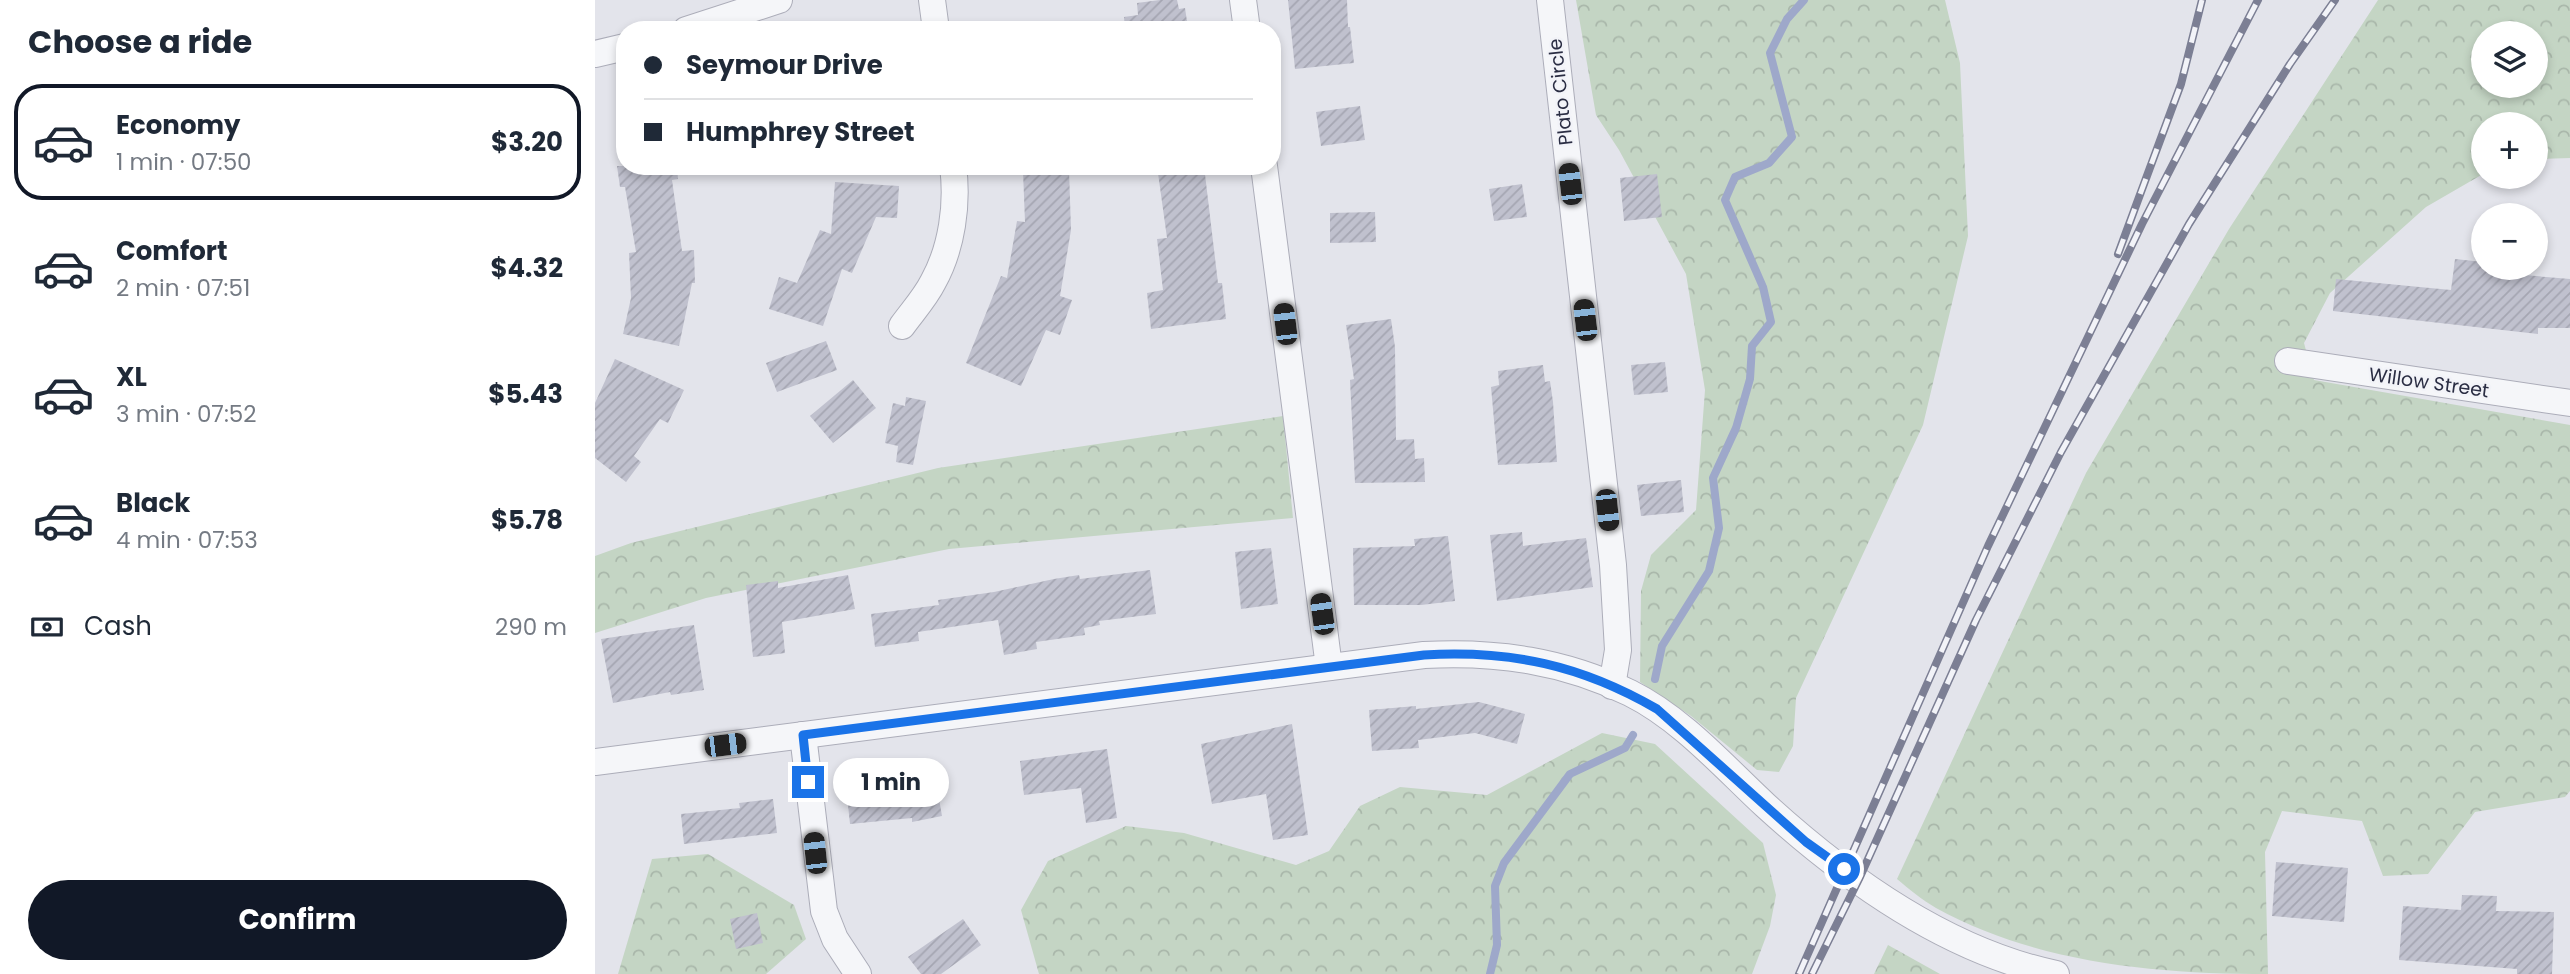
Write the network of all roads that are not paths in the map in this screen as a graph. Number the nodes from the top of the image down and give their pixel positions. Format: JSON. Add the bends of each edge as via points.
{"nodes":[{"id":1,"x":779,"y":0,"type":"edge"},
{"id":2,"x":932,"y":0,"type":"edge"},
{"id":3,"x":1243,"y":0,"type":"edge"},
{"id":4,"x":1550,"y":0,"type":"edge"},
{"id":5,"x":714,"y":21,"type":"edge"},
{"id":6,"x":935,"y":21,"type":"edge"},
{"id":7,"x":1246,"y":21,"type":"edge"},
{"id":8,"x":616,"y":49,"type":"edge"},
{"id":9,"x":595,"y":54,"type":"edge"},
{"id":10,"x":954,"y":175,"type":"edge"},
{"id":11,"x":1265,"y":175,"type":"edge"},
{"id":12,"x":902,"y":326,"type":"dead end"},
{"id":13,"x":2288,"y":362,"type":"dead end"},
{"id":14,"x":2570,"y":403,"type":"edge"},
{"id":15,"x":1329,"y":667,"type":"junction"},
{"id":16,"x":1612,"y":686,"type":"junction"},
{"id":17,"x":803,"y":735,"type":"junction"},
{"id":18,"x":595,"y":762,"type":"edge"},
{"id":19,"x":858,"y":974,"type":"edge"},
{"id":20,"x":2056,"y":974,"type":"edge"}],
"edges":[{"from":1,"to":5,"type":"street"},
{"from":2,"to":6,"type":"street"},
{"from":3,"to":7,"type":"street"},
{"from":4,"to":16,"type":"street","name":"Plato Circle","via":[[1613,565],[1618,650]]},
{"from":8,"to":9,"type":"street"},
{"from":10,"to":12,"type":"street","via":[[951,227],[939,269]]},
{"from":11,"to":15,"type":"street"},
{"from":13,"to":14,"type":"street","name":"Willow Street"},
{"from":15,"to":16,"type":"street","via":[[1424,655],[1504,655],[1562,667]]},
{"from":15,"to":17,"type":"street"},
{"from":16,"to":20,"type":"street","via":[[1657,709],[1806,842],[1896,905],[2010,961]]},
{"from":17,"to":18,"type":"street"},
{"from":17,"to":19,"type":"street","via":[[824,911],[835,939]]}]}
